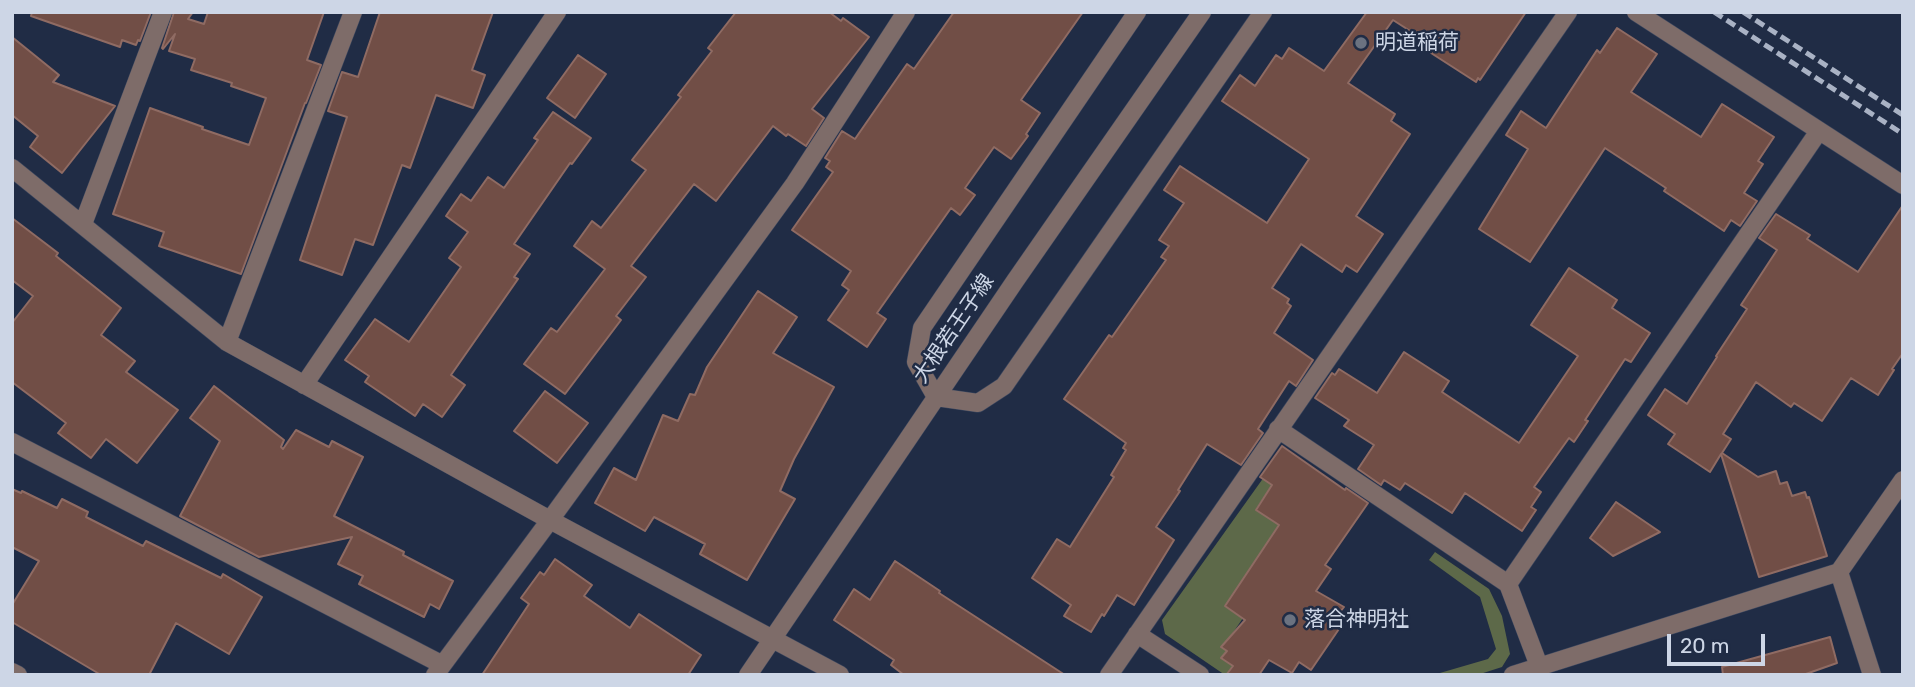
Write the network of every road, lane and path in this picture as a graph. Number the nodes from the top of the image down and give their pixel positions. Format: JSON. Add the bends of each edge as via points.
{"nodes":[{"id":1,"x":163,"y":12,"type":"edge"},
{"id":2,"x":353,"y":12,"type":"edge"},
{"id":3,"x":883,"y":12,"type":"edge"},
{"id":4,"x":1137,"y":12,"type":"edge"},
{"id":5,"x":1202,"y":12,"type":"edge"},
{"id":6,"x":1263,"y":12,"type":"edge"},
{"id":7,"x":1568,"y":12,"type":"edge"},
{"id":8,"x":1636,"y":12,"type":"edge"},
{"id":9,"x":556,"y":13,"type":"edge"},
{"id":10,"x":902,"y":18,"type":"edge"},
{"id":11,"x":1819,"y":131,"type":"junction"},
{"id":12,"x":12,"y":168,"type":"edge"},
{"id":13,"x":1903,"y":185,"type":"edge"},
{"id":14,"x":83,"y":224,"type":"junction"},
{"id":15,"x":227,"y":342,"type":"junction"},
{"id":16,"x":304,"y":385,"type":"junction"},
{"id":17,"x":936,"y":397,"type":"junction"},
{"id":18,"x":1278,"y":429,"type":"junction"},
{"id":19,"x":12,"y":442,"type":"edge"},
{"id":20,"x":1903,"y":480,"type":"edge"},
{"id":21,"x":550,"y":520,"type":"junction"},
{"id":22,"x":1839,"y":572,"type":"junction"},
{"id":23,"x":1508,"y":584,"type":"junction"},
{"id":24,"x":1137,"y":634,"type":"junction"},
{"id":25,"x":774,"y":639,"type":"junction"},
{"id":26,"x":1539,"y":666,"type":"junction"},
{"id":27,"x":438,"y":670,"type":"edge"},
{"id":28,"x":12,"y":672,"type":"edge"},
{"id":29,"x":18,"y":675,"type":"edge"},
{"id":30,"x":748,"y":675,"type":"edge"},
{"id":31,"x":840,"y":675,"type":"edge"},
{"id":32,"x":1109,"y":675,"type":"edge"},
{"id":33,"x":1200,"y":675,"type":"edge"},
{"id":34,"x":1513,"y":675,"type":"edge"},
{"id":35,"x":1872,"y":675,"type":"edge"}],
"edges":[{"from":1,"to":14,"type":"street"},
{"from":2,"to":15,"type":"street"},
{"from":3,"to":10,"type":"street"},
{"from":4,"to":17,"type":"street","via":[[922,328],[916,362]]},
{"from":5,"to":17,"type":"street","name":"大根若王子線"},
{"from":6,"to":17,"type":"street","via":[[1004,386],[978,403]]},
{"from":7,"to":18,"type":"street"},
{"from":8,"to":11,"type":"street"},
{"from":9,"to":16,"type":"street"},
{"from":10,"to":21,"type":"street","via":[[795,183]]},
{"from":11,"to":13,"type":"street"},
{"from":11,"to":23,"type":"street"},
{"from":12,"to":14,"type":"street"},
{"from":14,"to":15,"type":"street"},
{"from":15,"to":16,"type":"street"},
{"from":16,"to":21,"type":"street"},
{"from":17,"to":25,"type":"street","name":"大根若王子線"},
{"from":18,"to":23,"type":"street"},
{"from":18,"to":24,"type":"street"},
{"from":19,"to":27,"type":"street"},
{"from":20,"to":22,"type":"street"},
{"from":21,"to":25,"type":"street"},
{"from":21,"to":27,"type":"street"},
{"from":22,"to":26,"type":"street"},
{"from":22,"to":35,"type":"street"},
{"from":23,"to":26,"type":"street"},
{"from":24,"to":32,"type":"street"},
{"from":24,"to":33,"type":"street"},
{"from":25,"to":30,"type":"street","name":"大根若王子線"},
{"from":25,"to":31,"type":"street"},
{"from":26,"to":34,"type":"street"},
{"from":28,"to":29,"type":"street"}]}
